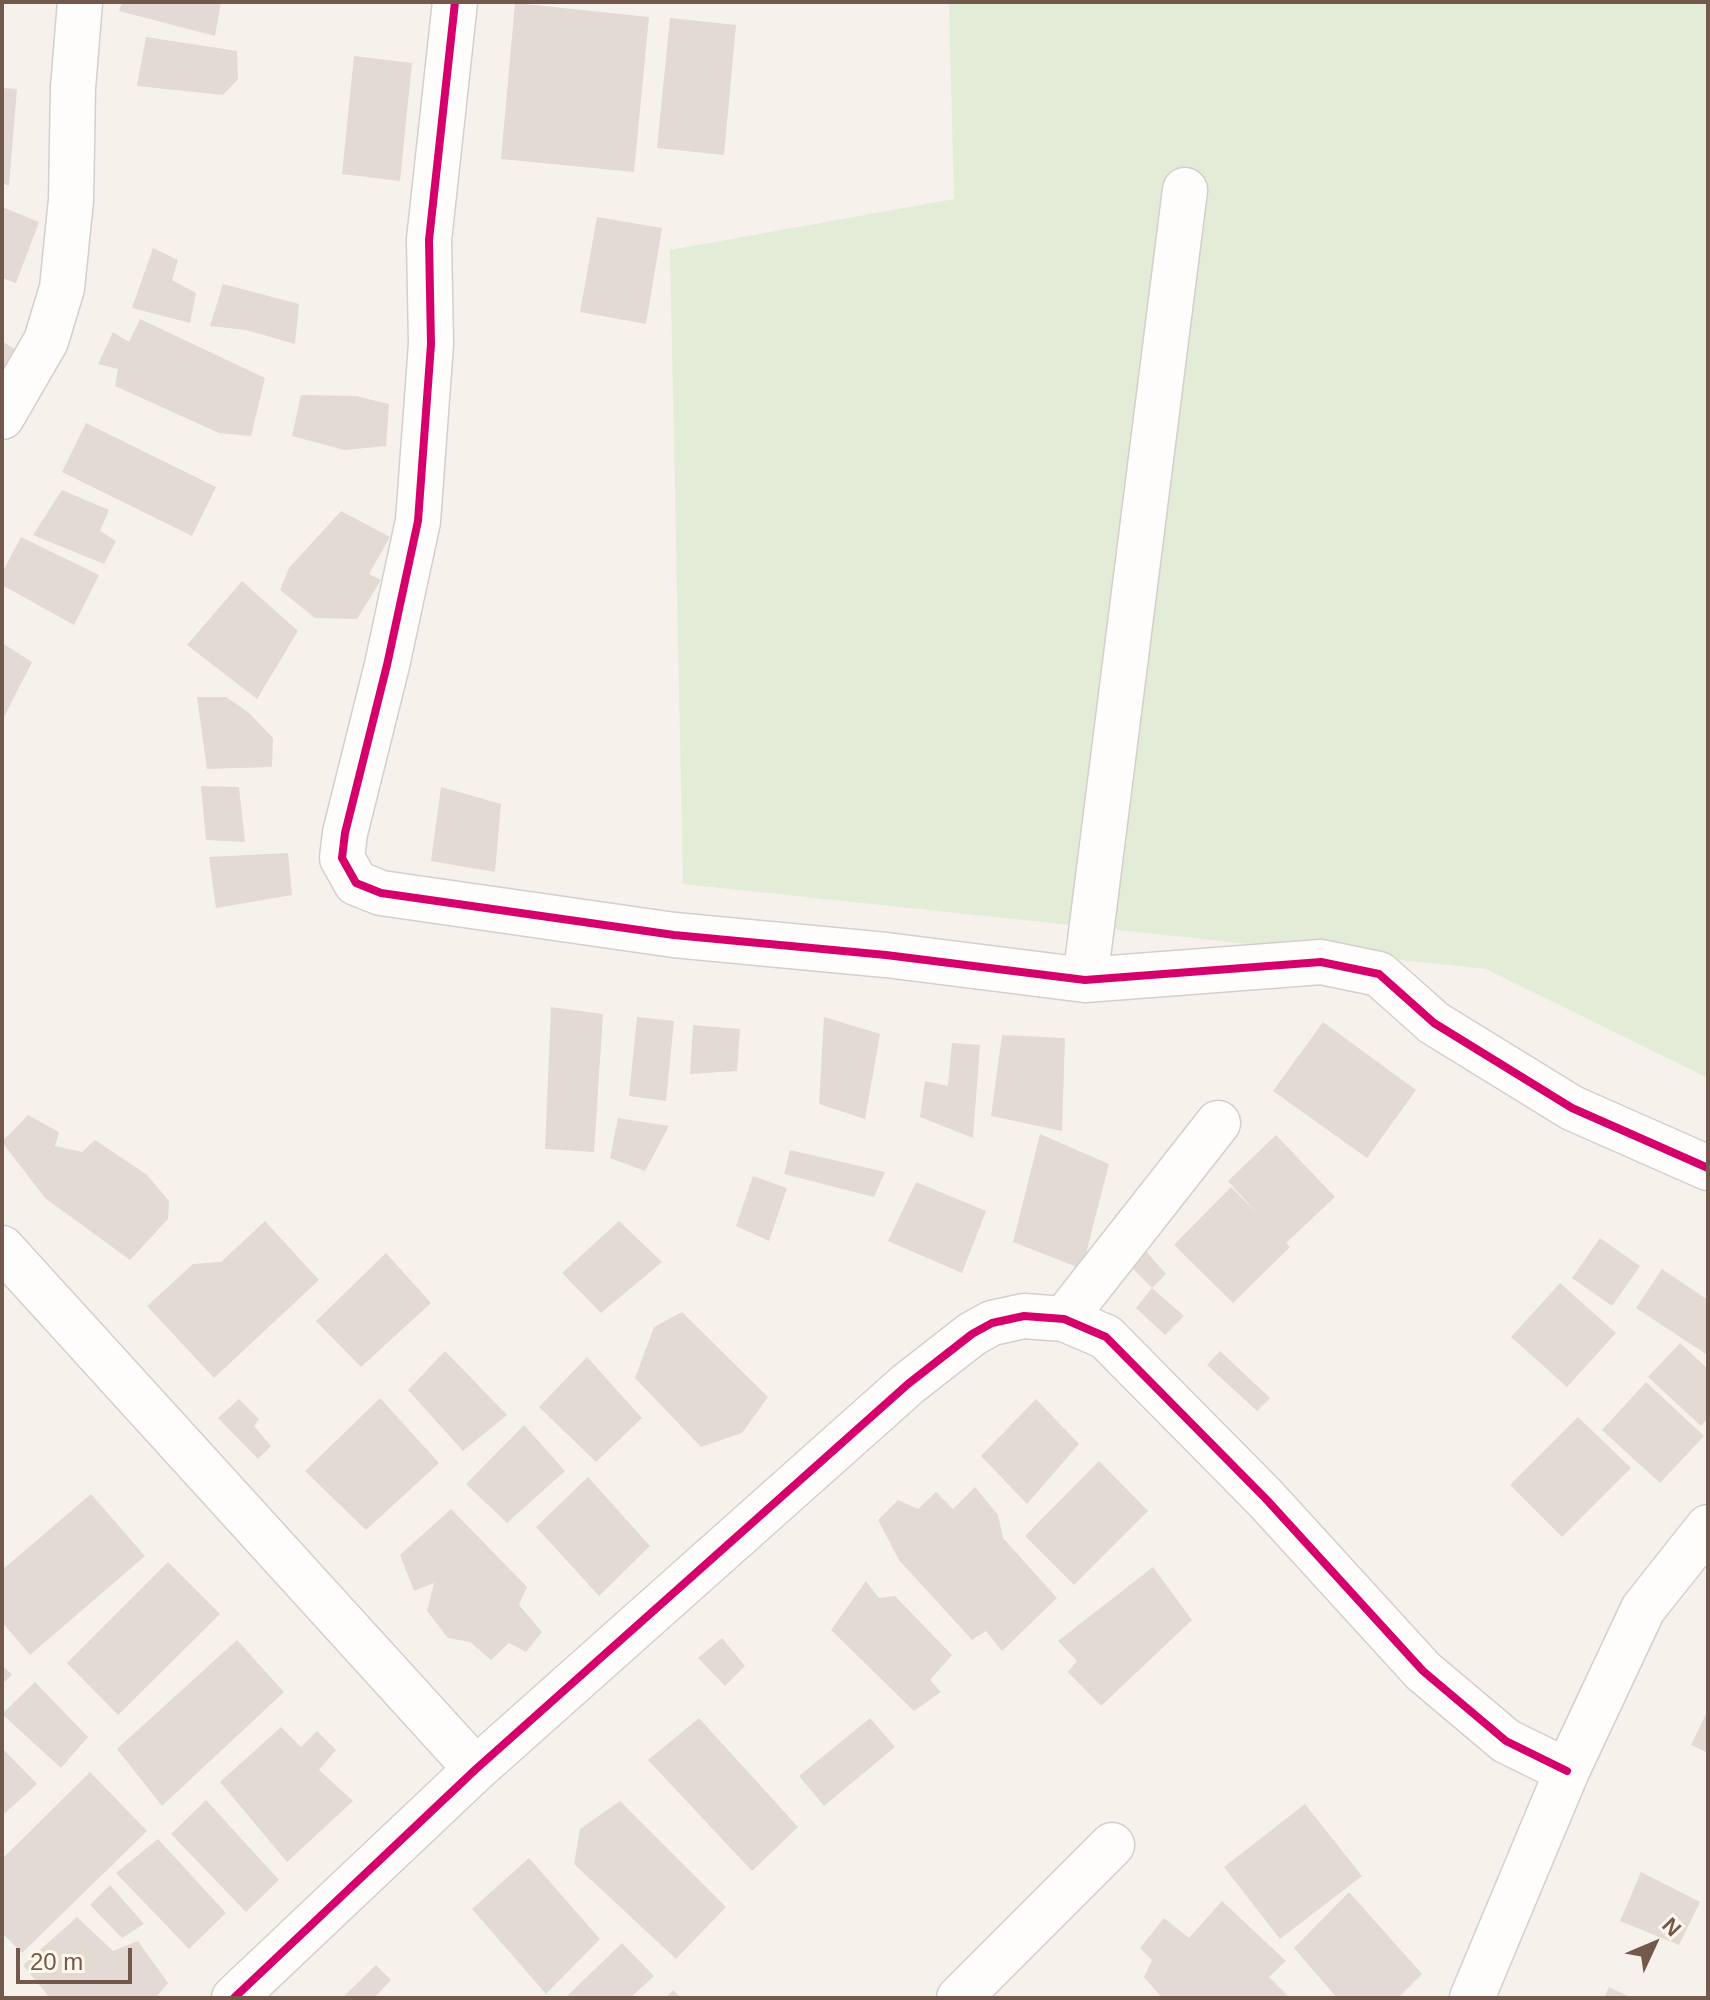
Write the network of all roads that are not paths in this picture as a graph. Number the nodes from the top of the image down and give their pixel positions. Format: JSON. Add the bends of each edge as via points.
{"nodes":[{"id":1,"x":80,"y":2,"type":"edge"},
{"id":2,"x":455,"y":2,"type":"edge"},
{"id":3,"x":1185,"y":190,"type":"dead end"},
{"id":4,"x":2,"y":417,"type":"edge"},
{"id":5,"x":1085,"y":980,"type":"junction"},
{"id":6,"x":1218,"y":1123,"type":"dead end"},
{"id":7,"x":1708,"y":1168,"type":"edge"},
{"id":8,"x":2,"y":1248,"type":"edge"},
{"id":9,"x":1064,"y":1319,"type":"junction"},
{"id":10,"x":1708,"y":1527,"type":"edge"},
{"id":11,"x":476,"y":1769,"type":"junction"},
{"id":12,"x":1567,"y":1771,"type":"junction"},
{"id":13,"x":1112,"y":1845,"type":"dead end"},
{"id":14,"x":234,"y":1998,"type":"edge"},
{"id":15,"x":959,"y":1998,"type":"edge"},
{"id":16,"x":1472,"y":1998,"type":"edge"}],
"edges":[{"from":1,"to":4,"type":"street","via":[[62,288],[46,341]]},
{"from":2,"to":5,"type":"street","via":[[429,240],[431,344],[418,521],[345,833],[342,858],[356,883],[381,893],[674,935]]},
{"from":3,"to":5,"type":"street"},
{"from":5,"to":7,"type":"street","via":[[1321,962],[1379,974],[1434,1023],[1572,1108]]},
{"from":6,"to":9,"type":"street"},
{"from":8,"to":11,"type":"street"},
{"from":9,"to":11,"type":"street","via":[[1024,1316],[972,1334],[908,1384]]},
{"from":9,"to":12,"type":"street","via":[[1106,1337],[1266,1499],[1423,1671],[1506,1741]]},
{"from":10,"to":12,"type":"street","via":[[1643,1609]]},
{"from":11,"to":14,"type":"street"},
{"from":12,"to":16,"type":"street"},
{"from":13,"to":15,"type":"street"}]}
